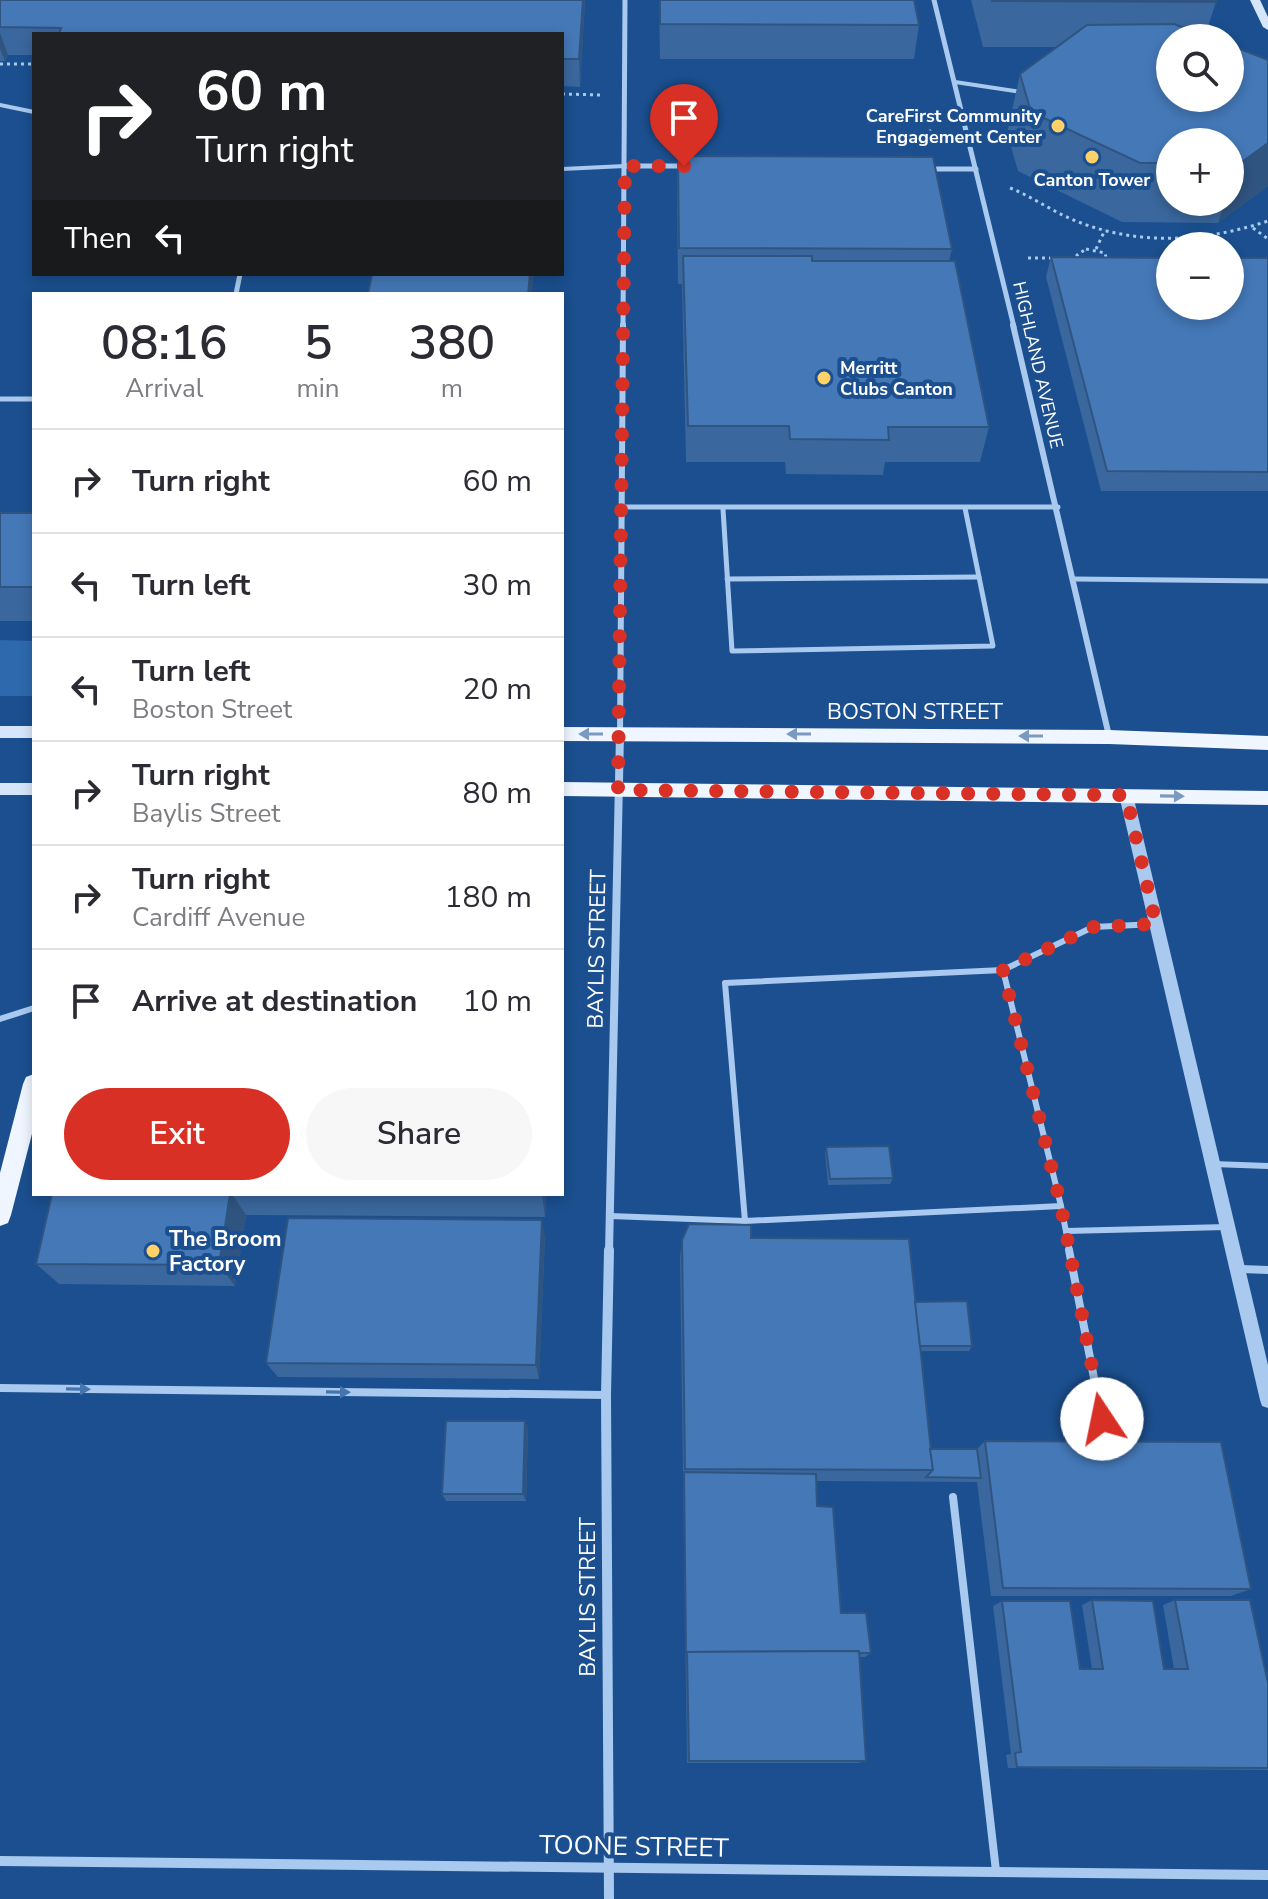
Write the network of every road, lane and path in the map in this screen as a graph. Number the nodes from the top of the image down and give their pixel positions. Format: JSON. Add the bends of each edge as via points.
{"nodes":[{"id":1,"x":625,"y":0,"type":"edge"},
{"id":2,"x":934,"y":0,"type":"edge"},
{"id":3,"x":1255,"y":0,"type":"edge"},
{"id":4,"x":1268,"y":27,"type":"edge"},
{"id":5,"x":0,"y":64,"type":"edge"},
{"id":6,"x":32,"y":64,"type":"edge"},
{"id":7,"x":955,"y":82,"type":"junction"},
{"id":8,"x":1029,"y":93,"type":"edge"},
{"id":9,"x":564,"y":94,"type":"edge"},
{"id":10,"x":624,"y":95,"type":"junction"},
{"id":11,"x":0,"y":105,"type":"edge"},
{"id":12,"x":32,"y":112,"type":"edge"},
{"id":13,"x":929,"y":130,"type":"dead end"},
{"id":14,"x":945,"y":145,"type":"dead end"},
{"id":15,"x":625,"y":166,"type":"junction"},
{"id":16,"x":702,"y":166,"type":"edge"},
{"id":17,"x":564,"y":169,"type":"edge"},
{"id":18,"x":919,"y":169,"type":"edge"},
{"id":19,"x":976,"y":169,"type":"junction"},
{"id":20,"x":1010,"y":188,"type":"dead end"},
{"id":21,"x":1268,"y":221,"type":"edge"},
{"id":22,"x":1253,"y":227,"type":"junction"},
{"id":23,"x":1105,"y":230,"type":"junction"},
{"id":24,"x":1231,"y":232,"type":"edge"},
{"id":25,"x":1156,"y":238,"type":"edge"},
{"id":26,"x":1268,"y":239,"type":"edge"},
{"id":27,"x":1096,"y":249,"type":"junction"},
{"id":28,"x":1028,"y":258,"type":"dead end"},
{"id":29,"x":1077,"y":258,"type":"junction"},
{"id":30,"x":1107,"y":262,"type":"junction"},
{"id":31,"x":1113,"y":264,"type":"edge"},
{"id":32,"x":0,"y":399,"type":"edge"},
{"id":33,"x":32,"y":399,"type":"edge"},
{"id":34,"x":621,"y":507,"type":"junction"},
{"id":35,"x":1058,"y":507,"type":"junction"},
{"id":36,"x":965,"y":508,"type":"junction"},
{"id":37,"x":723,"y":509,"type":"junction"},
{"id":38,"x":979,"y":577,"type":"junction"},
{"id":39,"x":727,"y":579,"type":"junction"},
{"id":40,"x":1074,"y":579,"type":"junction"},
{"id":41,"x":1268,"y":581,"type":"edge"},
{"id":42,"x":0,"y":732,"type":"edge"},
{"id":43,"x":32,"y":732,"type":"edge"},
{"id":44,"x":620,"y":733,"type":"junction"},
{"id":45,"x":564,"y":734,"type":"edge"},
{"id":46,"x":1109,"y":737,"type":"junction"},
{"id":47,"x":1268,"y":743,"type":"edge"},
{"id":48,"x":0,"y":789,"type":"edge"},
{"id":49,"x":32,"y":789,"type":"edge"},
{"id":50,"x":564,"y":789,"type":"edge"},
{"id":51,"x":618,"y":790,"type":"junction"},
{"id":52,"x":1126,"y":795,"type":"junction"},
{"id":53,"x":1268,"y":798,"type":"edge"},
{"id":54,"x":1156,"y":924,"type":"junction"},
{"id":55,"x":1003,"y":970,"type":"junction"},
{"id":56,"x":32,"y":1009,"type":"edge"},
{"id":57,"x":0,"y":1019,"type":"edge"},
{"id":58,"x":32,"y":1092,"type":"edge"},
{"id":59,"x":1213,"y":1164,"type":"junction"},
{"id":60,"x":1268,"y":1166,"type":"edge"},
{"id":61,"x":1061,"y":1206,"type":"junction"},
{"id":62,"x":0,"y":1215,"type":"edge"},
{"id":63,"x":610,"y":1216,"type":"junction"},
{"id":64,"x":745,"y":1221,"type":"junction"},
{"id":65,"x":1227,"y":1227,"type":"junction"},
{"id":66,"x":1066,"y":1231,"type":"junction"},
{"id":67,"x":1237,"y":1269,"type":"junction"},
{"id":68,"x":1268,"y":1270,"type":"edge"},
{"id":69,"x":0,"y":1388,"type":"edge"},
{"id":70,"x":606,"y":1395,"type":"junction"},
{"id":71,"x":1268,"y":1400,"type":"edge"},
{"id":72,"x":1102,"y":1419,"type":"dead end"},
{"id":73,"x":953,"y":1497,"type":"dead end"},
{"id":74,"x":0,"y":1861,"type":"edge"},
{"id":75,"x":609,"y":1867,"type":"junction"},
{"id":76,"x":996,"y":1871,"type":"junction"},
{"id":77,"x":1268,"y":1875,"type":"edge"},
{"id":78,"x":609,"y":1899,"type":"edge"}],
"edges":[{"from":1,"to":10,"type":"street","name":"BAYLIS STREET"},
{"from":2,"to":7,"type":"street","name":"HIGHLAND AVENUE"},
{"from":3,"to":4,"type":"main road"},
{"from":5,"to":6,"type":"path"},
{"from":7,"to":8,"type":"lane"},
{"from":7,"to":19,"type":"street","name":"HIGHLAND AVENUE"},
{"from":9,"to":10,"type":"path"},
{"from":10,"to":15,"type":"street","name":"BAYLIS STREET"},
{"from":11,"to":12,"type":"lane"},
{"from":13,"to":14,"type":"path"},
{"from":15,"to":16,"type":"street"},
{"from":15,"to":17,"type":"lane"},
{"from":15,"to":34,"type":"street","name":"BAYLIS STREET"},
{"from":18,"to":19,"type":"street"},
{"from":19,"to":35,"type":"street","name":"HIGHLAND AVENUE"},
{"from":20,"to":23,"type":"path"},
{"from":21,"to":22,"type":"path"},
{"from":22,"to":24,"type":"path"},
{"from":22,"to":26,"type":"path"},
{"from":23,"to":25,"type":"path"},
{"from":23,"to":27,"type":"path"},
{"from":27,"to":29,"type":"path","via":[[1081,250]]},
{"from":27,"to":30,"type":"path","via":[[1105,253]]},
{"from":28,"to":29,"type":"path"},
{"from":29,"to":30,"type":"path","via":[[1091,266]]},
{"from":30,"to":31,"type":"path"},
{"from":32,"to":33,"type":"lane"},
{"from":34,"to":37,"type":"lane"},
{"from":34,"to":44,"type":"street","name":"BAYLIS STREET"},
{"from":35,"to":36,"type":"lane"},
{"from":35,"to":40,"type":"street","name":"HIGHLAND AVENUE"},
{"from":36,"to":37,"type":"lane"},
{"from":36,"to":38,"type":"lane"},
{"from":37,"to":39,"type":"lane"},
{"from":38,"to":39,"type":"lane"},
{"from":38,"to":39,"type":"lane","via":[[993,646],[732,651]]},
{"from":40,"to":41,"type":"lane"},
{"from":40,"to":46,"type":"street","name":"HIGHLAND AVENUE"},
{"from":42,"to":43,"type":"main road"},
{"from":44,"to":45,"type":"main road","name":"BOSTON STREET","one_way":true},
{"from":46,"to":44,"type":"main road","name":"BOSTON STREET","one_way":true},
{"from":44,"to":51,"type":"street","name":"BAYLIS STREET"},
{"from":46,"to":47,"type":"main road","name":"BOSTON STREET"},
{"from":48,"to":49,"type":"main road"},
{"from":50,"to":51,"type":"main road"},
{"from":51,"to":52,"type":"main road"},
{"from":51,"to":63,"type":"street","name":"BAYLIS STREET"},
{"from":52,"to":53,"type":"main road","one_way":true},
{"from":52,"to":54,"type":"street"},
{"from":54,"to":55,"type":"lane","via":[[1093,927]]},
{"from":54,"to":59,"type":"street"},
{"from":55,"to":61,"type":"lane"},
{"from":55,"to":64,"type":"lane","via":[[725,983]]},
{"from":56,"to":57,"type":"lane"},
{"from":58,"to":62,"type":"main road"},
{"from":59,"to":60,"type":"lane"},
{"from":59,"to":65,"type":"street"},
{"from":61,"to":64,"type":"lane"},
{"from":61,"to":66,"type":"lane"},
{"from":63,"to":64,"type":"lane"},
{"from":63,"to":70,"type":"street","name":"BAYLIS STREET"},
{"from":65,"to":66,"type":"lane"},
{"from":65,"to":67,"type":"street"},
{"from":66,"to":72,"type":"lane"},
{"from":67,"to":68,"type":"lane"},
{"from":67,"to":71,"type":"street"},
{"from":69,"to":70,"type":"lane","one_way":true},
{"from":70,"to":75,"type":"street","name":"BAYLIS STREET"},
{"from":73,"to":76,"type":"lane"},
{"from":74,"to":75,"type":"street","name":"TOONE STREET"},
{"from":75,"to":76,"type":"street","name":"TOONE STREET"},
{"from":75,"to":78,"type":"street","name":"BAYLIS STREET"},
{"from":76,"to":77,"type":"street","name":"TOONE STREET"}]}
